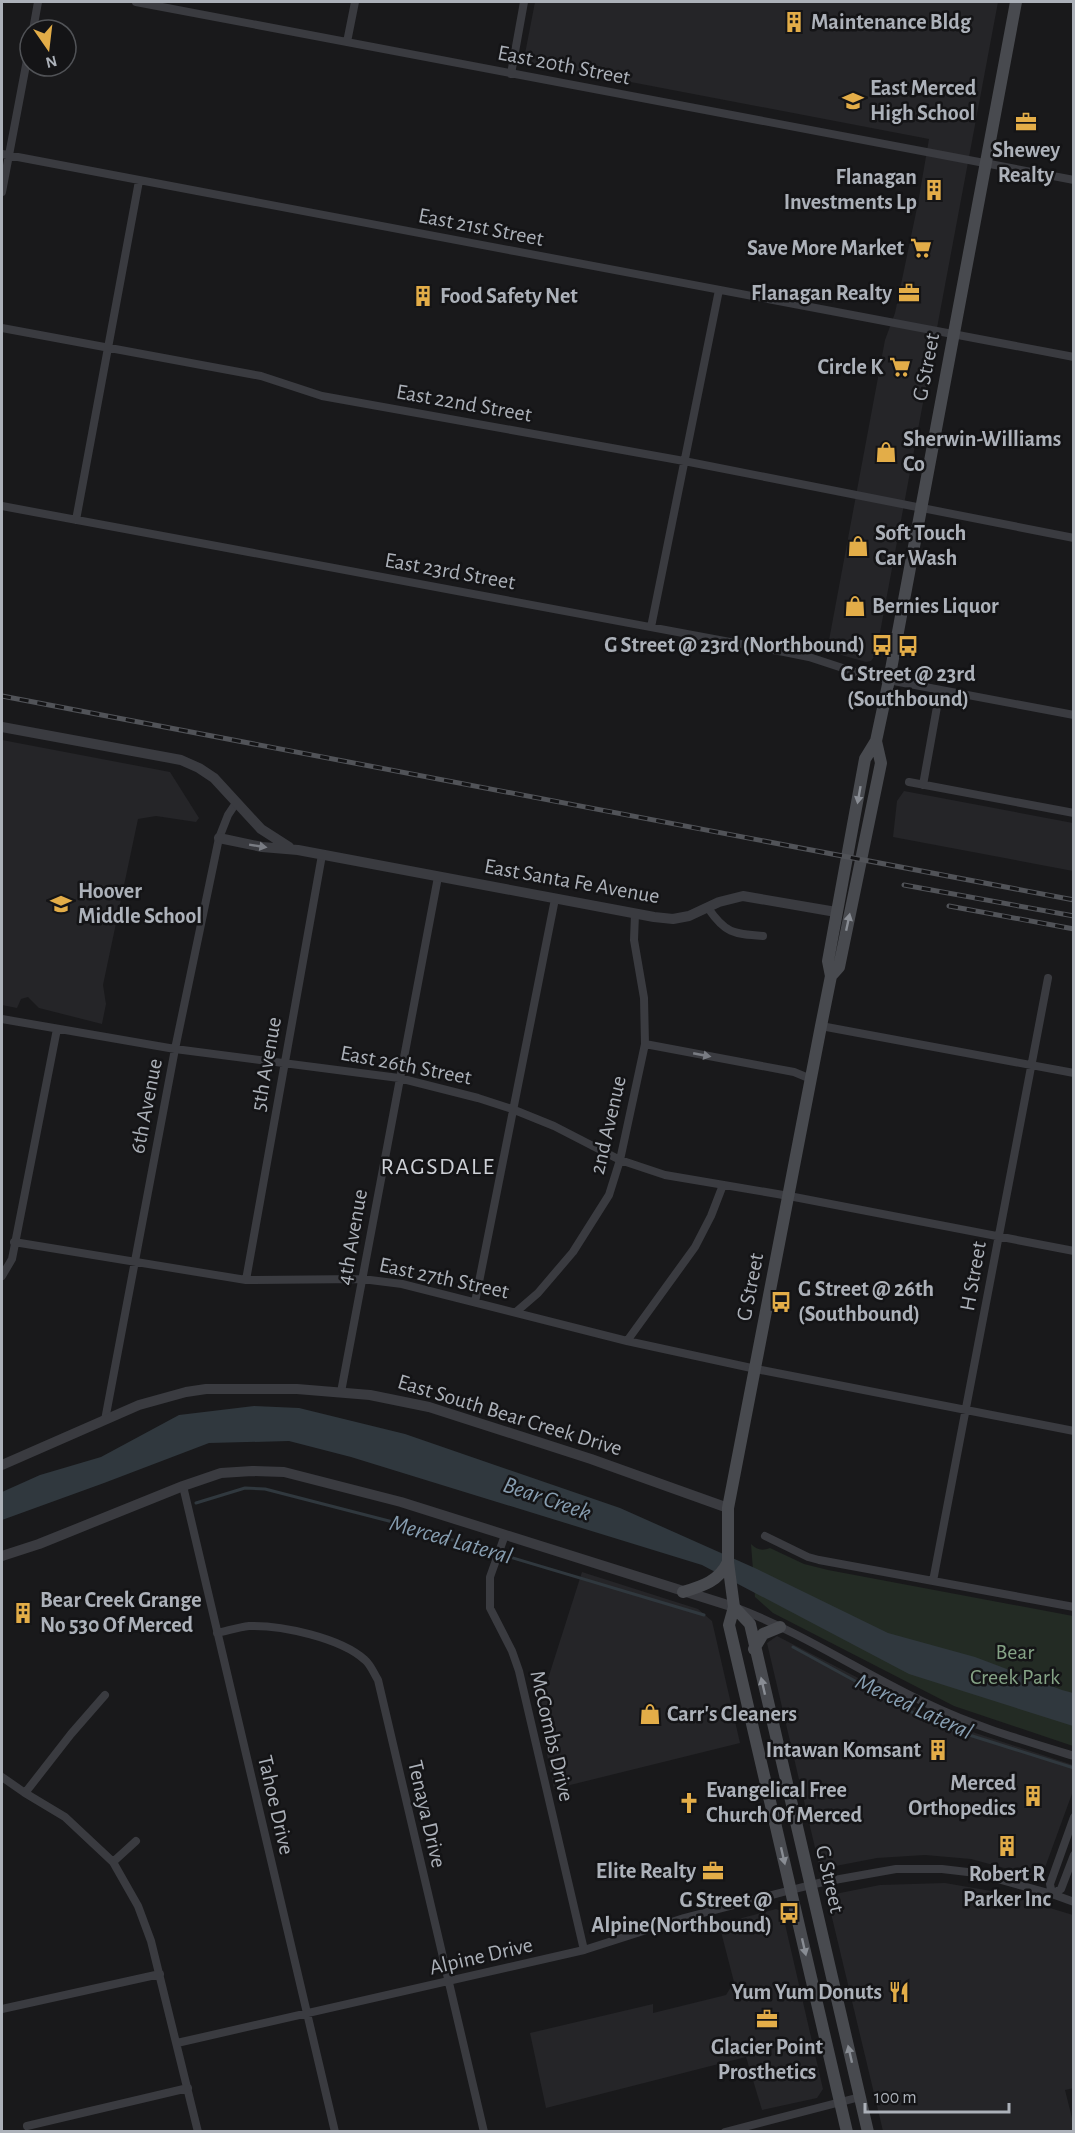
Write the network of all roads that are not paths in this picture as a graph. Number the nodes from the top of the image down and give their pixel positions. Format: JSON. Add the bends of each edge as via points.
{"nodes":[{"id":1,"x":38,"y":2,"type":"edge"},
{"id":2,"x":136,"y":2,"type":"edge"},
{"id":3,"x":355,"y":2,"type":"edge"},
{"id":4,"x":524,"y":2,"type":"edge"},
{"id":5,"x":1016,"y":2,"type":"edge"},
{"id":6,"x":35,"y":18,"type":"edge"},
{"id":7,"x":347,"y":42,"type":"junction"},
{"id":8,"x":511,"y":74,"type":"junction"},
{"id":9,"x":22,"y":78,"type":"edge"},
{"id":10,"x":5,"y":155,"type":"edge"},
{"id":11,"x":986,"y":163,"type":"junction"},
{"id":12,"x":1074,"y":180,"type":"edge"},
{"id":13,"x":139,"y":181,"type":"junction"},
{"id":14,"x":2,"y":192,"type":"edge"},
{"id":15,"x":719,"y":290,"type":"junction"},
{"id":16,"x":2,"y":328,"type":"edge"},
{"id":17,"x":953,"y":336,"type":"junction"},
{"id":18,"x":109,"y":347,"type":"junction"},
{"id":19,"x":1074,"y":357,"type":"edge"},
{"id":20,"x":684,"y":461,"type":"junction"},
{"id":21,"x":2,"y":506,"type":"edge"},
{"id":22,"x":921,"y":508,"type":"junction"},
{"id":23,"x":76,"y":520,"type":"junction"},
{"id":24,"x":1074,"y":538,"type":"edge"},
{"id":25,"x":651,"y":627,"type":"junction"},
{"id":26,"x":889,"y":681,"type":"junction"},
{"id":27,"x":940,"y":690,"type":"junction"},
{"id":28,"x":1074,"y":716,"type":"edge"},
{"id":29,"x":2,"y":726,"type":"edge"},
{"id":30,"x":876,"y":741,"type":"junction"},
{"id":31,"x":909,"y":782,"type":"dead end"},
{"id":32,"x":923,"y":784,"type":"junction"},
{"id":33,"x":236,"y":803,"type":"junction"},
{"id":34,"x":1074,"y":813,"type":"edge"},
{"id":35,"x":219,"y":838,"type":"junction"},
{"id":36,"x":298,"y":850,"type":"junction"},
{"id":37,"x":322,"y":855,"type":"junction"},
{"id":38,"x":438,"y":876,"type":"junction"},
{"id":39,"x":555,"y":899,"type":"junction"},
{"id":40,"x":708,"y":908,"type":"junction"},
{"id":41,"x":836,"y":912,"type":"junction"},
{"id":42,"x":635,"y":914,"type":"junction"},
{"id":43,"x":763,"y":936,"type":"dead end"},
{"id":44,"x":831,"y":976,"type":"junction"},
{"id":45,"x":1048,"y":978,"type":"dead end"},
{"id":46,"x":2,"y":1019,"type":"edge"},
{"id":47,"x":821,"y":1026,"type":"junction"},
{"id":48,"x":57,"y":1029,"type":"junction"},
{"id":49,"x":645,"y":1044,"type":"junction"},
{"id":50,"x":175,"y":1049,"type":"junction"},
{"id":51,"x":285,"y":1062,"type":"junction"},
{"id":52,"x":1030,"y":1065,"type":"junction"},
{"id":53,"x":1074,"y":1073,"type":"edge"},
{"id":54,"x":399,"y":1078,"type":"junction"},
{"id":55,"x":811,"y":1079,"type":"junction"},
{"id":56,"x":512,"y":1110,"type":"junction"},
{"id":57,"x":620,"y":1160,"type":"junction"},
{"id":58,"x":723,"y":1185,"type":"junction"},
{"id":59,"x":789,"y":1196,"type":"junction"},
{"id":60,"x":998,"y":1237,"type":"junction"},
{"id":61,"x":14,"y":1242,"type":"junction"},
{"id":62,"x":1074,"y":1251,"type":"edge"},
{"id":63,"x":135,"y":1263,"type":"junction"},
{"id":64,"x":2,"y":1276,"type":"edge"},
{"id":65,"x":362,"y":1279,"type":"junction"},
{"id":66,"x":246,"y":1280,"type":"junction"},
{"id":67,"x":475,"y":1302,"type":"junction"},
{"id":68,"x":516,"y":1312,"type":"junction"},
{"id":69,"x":627,"y":1341,"type":"junction"},
{"id":70,"x":756,"y":1368,"type":"junction"},
{"id":71,"x":341,"y":1392,"type":"junction"},
{"id":72,"x":965,"y":1410,"type":"junction"},
{"id":73,"x":105,"y":1420,"type":"junction"},
{"id":74,"x":1074,"y":1431,"type":"edge"},
{"id":75,"x":2,"y":1466,"type":"edge"},
{"id":76,"x":183,"y":1486,"type":"junction"},
{"id":77,"x":728,"y":1508,"type":"junction"},
{"id":78,"x":765,"y":1536,"type":"dead end"},
{"id":79,"x":503,"y":1540,"type":"junction"},
{"id":80,"x":2,"y":1556,"type":"edge"},
{"id":81,"x":728,"y":1562,"type":"junction"},
{"id":82,"x":933,"y":1581,"type":"junction"},
{"id":83,"x":683,"y":1592,"type":"junction"},
{"id":84,"x":734,"y":1607,"type":"junction"},
{"id":85,"x":1074,"y":1607,"type":"edge"},
{"id":86,"x":780,"y":1627,"type":"junction"},
{"id":87,"x":217,"y":1634,"type":"junction"},
{"id":88,"x":754,"y":1649,"type":"junction"},
{"id":89,"x":105,"y":1695,"type":"dead end"},
{"id":90,"x":1074,"y":1756,"type":"edge"},
{"id":91,"x":2,"y":1777,"type":"edge"},
{"id":92,"x":25,"y":1794,"type":"junction"},
{"id":93,"x":1074,"y":1817,"type":"edge"},
{"id":94,"x":136,"y":1841,"type":"dead end"},
{"id":95,"x":1074,"y":1855,"type":"edge"},
{"id":96,"x":112,"y":1862,"type":"junction"},
{"id":97,"x":810,"y":1886,"type":"junction"},
{"id":98,"x":791,"y":1890,"type":"junction"},
{"id":99,"x":1052,"y":1894,"type":"junction"},
{"id":100,"x":1074,"y":1902,"type":"edge"},
{"id":101,"x":584,"y":1950,"type":"junction"},
{"id":102,"x":160,"y":1974,"type":"junction"},
{"id":103,"x":448,"y":1982,"type":"junction"},
{"id":104,"x":2,"y":2009,"type":"edge"},
{"id":105,"x":307,"y":2014,"type":"junction"},
{"id":106,"x":177,"y":2043,"type":"junction"},
{"id":107,"x":188,"y":2088,"type":"junction"},
{"id":108,"x":860,"y":2097,"type":"junction"},
{"id":109,"x":840,"y":2102,"type":"junction"},
{"id":110,"x":27,"y":2126,"type":"dead end"},
{"id":111,"x":198,"y":2132,"type":"edge"},
{"id":112,"x":335,"y":2132,"type":"edge"},
{"id":113,"x":484,"y":2132,"type":"edge"},
{"id":114,"x":725,"y":2132,"type":"edge"},
{"id":115,"x":847,"y":2132,"type":"edge"},
{"id":116,"x":868,"y":2132,"type":"edge"}],
"edges":[{"from":1,"to":6,"type":"street"},
{"from":2,"to":7,"type":"street","name":"East 20th Street"},
{"from":3,"to":7,"type":"street"},
{"from":4,"to":8,"type":"street"},
{"from":5,"to":11,"type":"main road","name":"G Street"},
{"from":7,"to":8,"type":"street","name":"East 20th Street"},
{"from":8,"to":11,"type":"street","name":"East 20th Street"},
{"from":9,"to":10,"type":"street"},
{"from":10,"to":13,"type":"street","name":"East 21st Street"},
{"from":10,"to":14,"type":"street"},
{"from":11,"to":12,"type":"street","name":"East 20th Street"},
{"from":11,"to":17,"type":"main road","name":"G Street"},
{"from":13,"to":15,"type":"street","name":"East 21st Street"},
{"from":13,"to":18,"type":"street"},
{"from":15,"to":17,"type":"street","name":"East 21st Street"},
{"from":15,"to":20,"type":"street"},
{"from":16,"to":18,"type":"street","name":"East 22nd Street"},
{"from":17,"to":19,"type":"street","name":"East 21st Street"},
{"from":17,"to":22,"type":"main road","name":"G Street"},
{"from":18,"to":20,"type":"street","name":"East 22nd Street","via":[[261,376],[322,396]]},
{"from":18,"to":23,"type":"street"},
{"from":20,"to":22,"type":"street","name":"East 22nd Street"},
{"from":20,"to":25,"type":"street"},
{"from":21,"to":23,"type":"street","name":"East 23rd Street"},
{"from":22,"to":24,"type":"street","name":"East 22nd Street"},
{"from":22,"to":26,"type":"main road","name":"G Street"},
{"from":23,"to":25,"type":"street","name":"East 23rd Street"},
{"from":25,"to":26,"type":"street","name":"East 23rd Street","via":[[809,657]]},
{"from":26,"to":27,"type":"street","name":"East 23rd Street"},
{"from":26,"to":30,"type":"main road","name":"G Street"},
{"from":27,"to":28,"type":"street","name":"East 23rd Street"},
{"from":27,"to":32,"type":"street"},
{"from":29,"to":33,"type":"street","name":"East Santa Fe Avenue","via":[[181,760],[214,778]]},
{"from":30,"to":41,"type":"main road","name":"G Street","one_way":true,"via":[[865,759]]},
{"from":44,"to":30,"type":"main road","name":"G Street","one_way":true,"via":[[839,967],[881,763]]},
{"from":31,"to":32,"type":"street"},
{"from":32,"to":34,"type":"street"},
{"from":33,"to":35,"type":"street","name":"6th Avenue"},
{"from":33,"to":36,"type":"street","name":"East Santa Fe Avenue","via":[[269,836]]},
{"from":35,"to":36,"type":"street","name":"East Santa Fe Avenue","one_way":true},
{"from":35,"to":50,"type":"street","name":"6th Avenue"},
{"from":36,"to":37,"type":"street","name":"East Santa Fe Avenue"},
{"from":37,"to":38,"type":"street","name":"East Santa Fe Avenue"},
{"from":37,"to":51,"type":"street","name":"5th Avenue"},
{"from":38,"to":39,"type":"street","name":"East Santa Fe Avenue"},
{"from":38,"to":54,"type":"street","name":"4th Avenue"},
{"from":39,"to":42,"type":"street","name":"East Santa Fe Avenue"},
{"from":39,"to":56,"type":"street"},
{"from":40,"to":41,"type":"street","name":"East Santa Fe Avenue","via":[[747,896]]},
{"from":40,"to":42,"type":"street","name":"East Santa Fe Avenue","via":[[673,919]]},
{"from":40,"to":43,"type":"street","via":[[724,928]]},
{"from":41,"to":44,"type":"main road","name":"G Street","via":[[828,961]]},
{"from":42,"to":49,"type":"street","name":"2nd Avenue"},
{"from":44,"to":47,"type":"main road","name":"G Street"},
{"from":45,"to":52,"type":"street","name":"H Street"},
{"from":46,"to":48,"type":"street","name":"East 26th Street"},
{"from":47,"to":52,"type":"street"},
{"from":47,"to":55,"type":"main road","name":"G Street"},
{"from":48,"to":50,"type":"street","name":"East 26th Street"},
{"from":48,"to":61,"type":"street"},
{"from":49,"to":55,"type":"street","one_way":true,"via":[[794,1072]]},
{"from":49,"to":57,"type":"street","name":"2nd Avenue"},
{"from":50,"to":51,"type":"street","name":"East 26th Street"},
{"from":50,"to":63,"type":"street","name":"6th Avenue"},
{"from":51,"to":54,"type":"street","name":"East 26th Street"},
{"from":51,"to":66,"type":"street","name":"5th Avenue"},
{"from":52,"to":53,"type":"street"},
{"from":52,"to":60,"type":"street","name":"H Street"},
{"from":54,"to":56,"type":"street","name":"East 26th Street"},
{"from":54,"to":65,"type":"street","name":"4th Avenue"},
{"from":55,"to":59,"type":"main road","name":"G Street"},
{"from":56,"to":57,"type":"street","name":"East 26th Street","via":[[555,1126]]},
{"from":56,"to":67,"type":"street"},
{"from":57,"to":58,"type":"street","name":"East 26th Street","via":[[665,1175]]},
{"from":57,"to":68,"type":"street","name":"2nd Avenue","via":[[609,1195],[586,1234],[556,1274]]},
{"from":58,"to":59,"type":"street","name":"East 26th Street"},
{"from":58,"to":69,"type":"street","via":[[695,1247]]},
{"from":59,"to":60,"type":"street","name":"East 26th Street"},
{"from":59,"to":70,"type":"main road","name":"G Street"},
{"from":60,"to":62,"type":"street","name":"East 26th Street"},
{"from":60,"to":72,"type":"street","name":"H Street"},
{"from":61,"to":63,"type":"street","name":"East 27th Street"},
{"from":61,"to":64,"type":"street","via":[[12,1259]]},
{"from":63,"to":66,"type":"street","name":"East 27th Street"},
{"from":63,"to":73,"type":"street","name":"6th Avenue"},
{"from":65,"to":66,"type":"street","name":"East 27th Street"},
{"from":65,"to":67,"type":"street","name":"East 27th Street","via":[[402,1284]]},
{"from":65,"to":71,"type":"street","name":"4th Avenue"},
{"from":67,"to":68,"type":"street","name":"East 27th Street"},
{"from":68,"to":69,"type":"street","name":"East 27th Street"},
{"from":69,"to":70,"type":"street","name":"East 27th Street"},
{"from":70,"to":72,"type":"street","name":"East 27th Street"},
{"from":70,"to":77,"type":"main road","name":"G Street"},
{"from":71,"to":73,"type":"street","name":"East South Bear Creek Drive","via":[[206,1389],[158,1399]]},
{"from":71,"to":77,"type":"street","name":"East South Bear Creek Drive","via":[[429,1407]]},
{"from":72,"to":74,"type":"street","name":"East 27th Street"},
{"from":72,"to":82,"type":"street","name":"H Street"},
{"from":73,"to":75,"type":"street","name":"East South Bear Creek Drive"},
{"from":76,"to":79,"type":"street","via":[[222,1473],[284,1472],[401,1502]]},
{"from":76,"to":80,"type":"street"},
{"from":76,"to":87,"type":"street","name":"Tahoe Drive"},
{"from":77,"to":81,"type":"main road","name":"G Street"},
{"from":78,"to":82,"type":"street","via":[[819,1560]]},
{"from":79,"to":83,"type":"street"},
{"from":79,"to":101,"type":"street","name":"McCombs Drive","via":[[490,1577],[490,1608],[519,1671]]},
{"from":81,"to":83,"type":"main road","via":[[724,1571],[709,1583]]},
{"from":81,"to":84,"type":"main road","name":"G Street"},
{"from":82,"to":85,"type":"street"},
{"from":83,"to":84,"type":"street"},
{"from":84,"to":86,"type":"street"},
{"from":84,"to":88,"type":"main road","name":"G Street","via":[[750,1624]]},
{"from":84,"to":98,"type":"main road","name":"G Street","one_way":true,"via":[[729,1625]]},
{"from":86,"to":88,"type":"main road","via":[[763,1634]]},
{"from":86,"to":90,"type":"street","via":[[931,1706]]},
{"from":87,"to":103,"type":"street","name":"Tenaya Drive","via":[[247,1626],[290,1630],[351,1650],[367,1662],[378,1680]]},
{"from":87,"to":105,"type":"street","name":"Tahoe Drive"},
{"from":97,"to":88,"type":"main road","name":"G Street","one_way":true},
{"from":89,"to":92,"type":"street"},
{"from":91,"to":92,"type":"street"},
{"from":92,"to":96,"type":"street","via":[[65,1817]]},
{"from":93,"to":99,"type":"street","via":[[1050,1884]]},
{"from":94,"to":96,"type":"street"},
{"from":95,"to":99,"type":"street","via":[[1061,1890]]},
{"from":96,"to":102,"type":"street","via":[[138,1906]]},
{"from":97,"to":98,"type":"street","name":"Alpine Drive"},
{"from":97,"to":99,"type":"street","name":"Alpine Drive","via":[[896,1869],[942,1869],[976,1873]]},
{"from":108,"to":97,"type":"main road","name":"G Street","one_way":true},
{"from":98,"to":101,"type":"street","name":"Alpine Drive"},
{"from":98,"to":109,"type":"main road","name":"G Street","one_way":true},
{"from":99,"to":100,"type":"street","name":"Alpine Drive"},
{"from":101,"to":103,"type":"street","name":"Alpine Drive"},
{"from":102,"to":104,"type":"street"},
{"from":102,"to":106,"type":"street"},
{"from":103,"to":105,"type":"street","name":"Alpine Drive"},
{"from":103,"to":113,"type":"street","name":"Tenaya Drive"},
{"from":105,"to":106,"type":"street","name":"Alpine Drive"},
{"from":105,"to":112,"type":"street","name":"Tahoe Drive"},
{"from":106,"to":107,"type":"street"},
{"from":107,"to":110,"type":"street"},
{"from":107,"to":111,"type":"street"},
{"from":108,"to":109,"type":"street"},
{"from":108,"to":116,"type":"main road","name":"G Street"},
{"from":109,"to":114,"type":"street"},
{"from":109,"to":115,"type":"main road","name":"G Street"}]}
